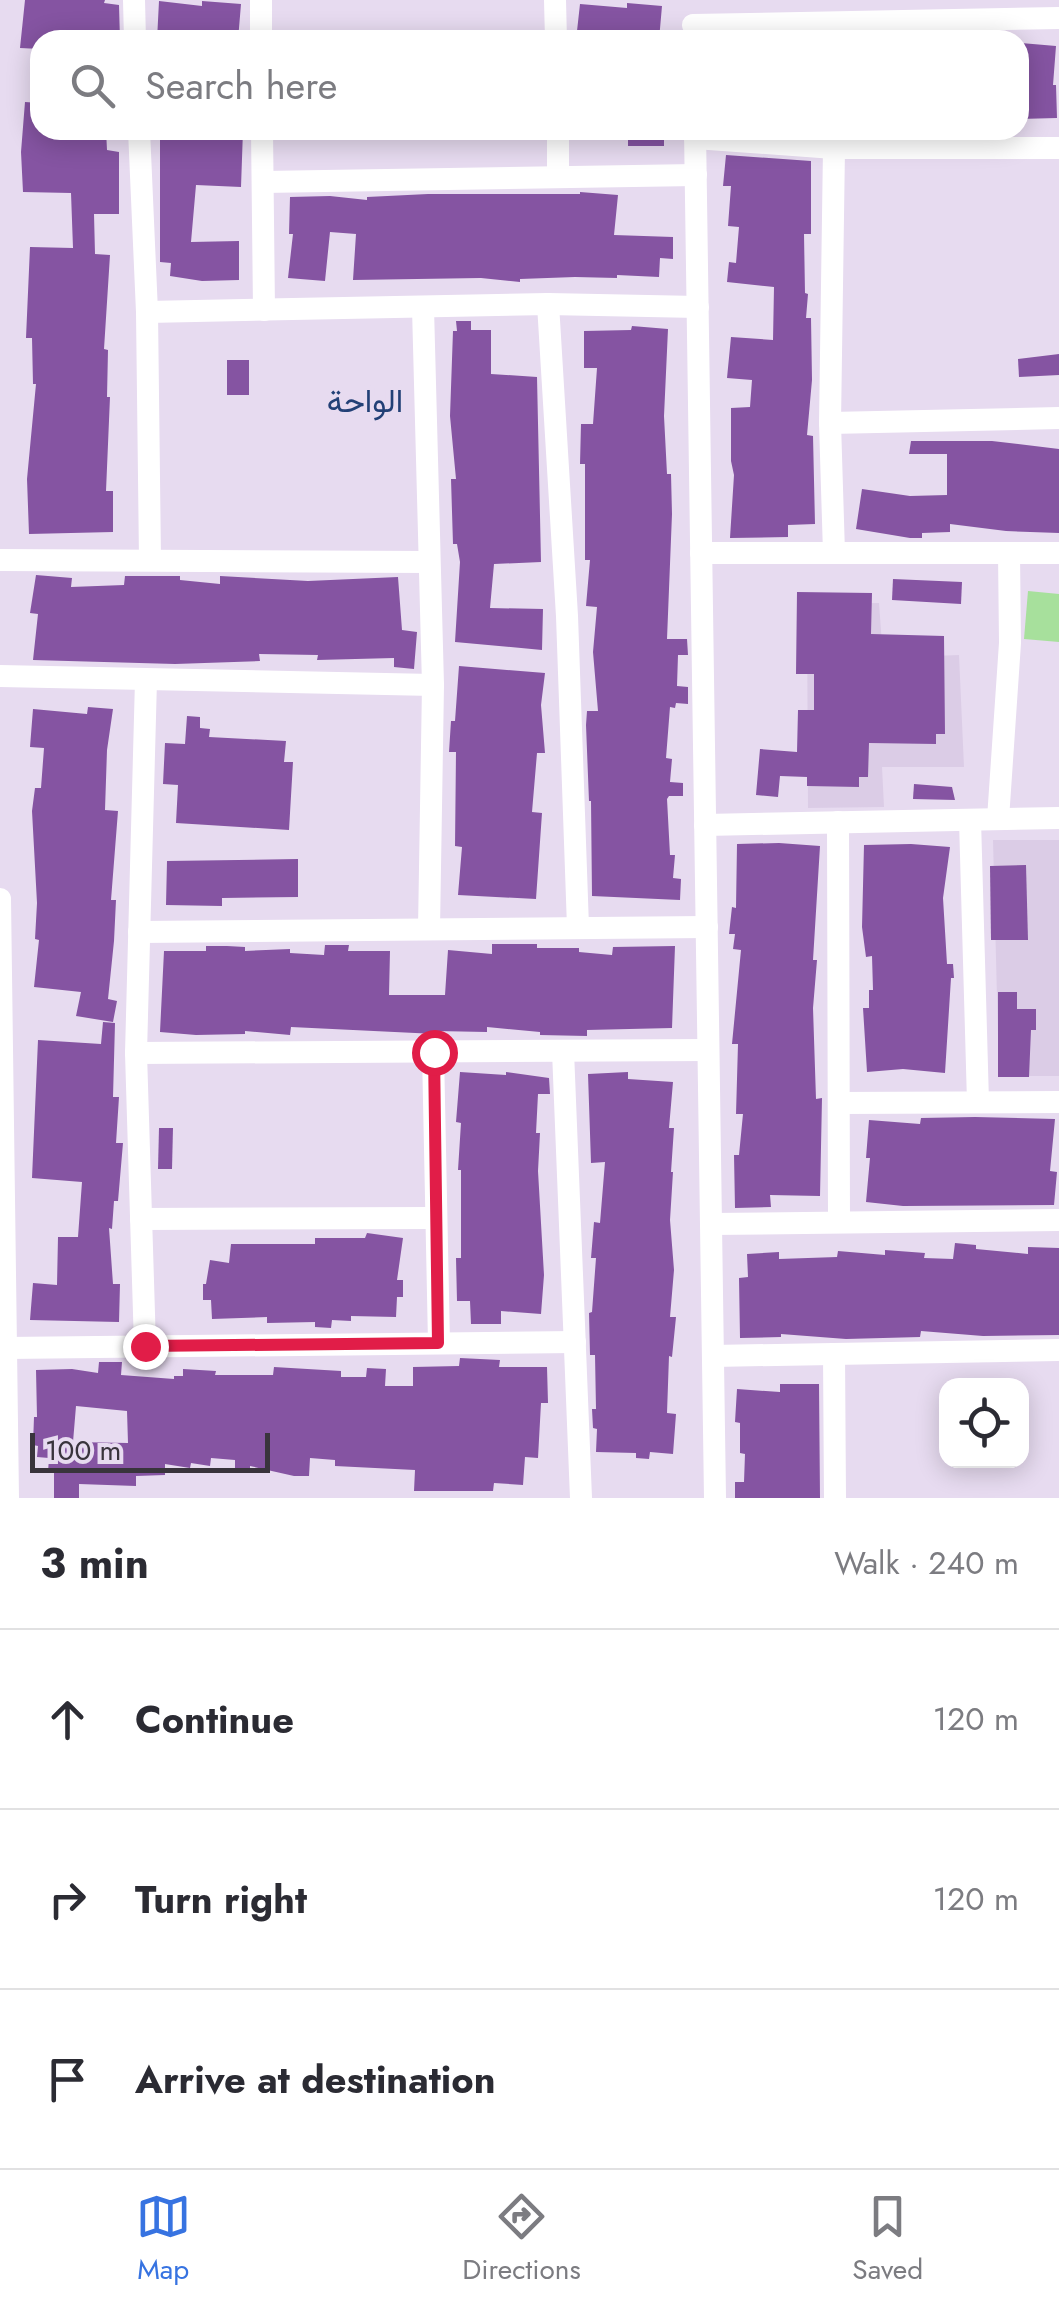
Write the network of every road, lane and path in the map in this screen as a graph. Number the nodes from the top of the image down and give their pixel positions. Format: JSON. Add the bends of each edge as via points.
{"nodes":[{"id":1,"x":134,"y":0,"type":"edge"},
{"id":2,"x":260,"y":0,"type":"edge"},
{"id":3,"x":556,"y":0,"type":"edge"},
{"id":4,"x":693,"y":0,"type":"edge"},
{"id":5,"x":836,"y":11,"type":"edge"},
{"id":6,"x":1059,"y":18,"type":"edge"},
{"id":7,"x":135,"y":30,"type":"edge"},
{"id":8,"x":261,"y":30,"type":"edge"},
{"id":9,"x":556,"y":30,"type":"edge"},
{"id":10,"x":694,"y":30,"type":"edge"},
{"id":11,"x":713,"y":30,"type":"edge"},
{"id":12,"x":139,"y":140,"type":"edge"},
{"id":13,"x":262,"y":140,"type":"edge"},
{"id":14,"x":558,"y":140,"type":"edge"},
{"id":15,"x":695,"y":140,"type":"edge"},
{"id":16,"x":755,"y":140,"type":"edge"},
{"id":17,"x":834,"y":148,"type":"junction"},
{"id":18,"x":1059,"y":148,"type":"edge"},
{"id":19,"x":696,"y":175,"type":"junction"},
{"id":20,"x":558,"y":177,"type":"junction"},
{"id":21,"x":263,"y":182,"type":"junction"},
{"id":22,"x":548,"y":304,"type":"junction"},
{"id":23,"x":698,"y":307,"type":"junction"},
{"id":24,"x":423,"y":308,"type":"junction"},
{"id":25,"x":264,"y":310,"type":"junction"},
{"id":26,"x":147,"y":312,"type":"junction"},
{"id":27,"x":1059,"y":418,"type":"edge"},
{"id":28,"x":830,"y":423,"type":"junction"},
{"id":29,"x":701,"y":553,"type":"junction"},
{"id":30,"x":834,"y":553,"type":"junction"},
{"id":31,"x":1008,"y":553,"type":"junction"},
{"id":32,"x":1059,"y":553,"type":"edge"},
{"id":33,"x":0,"y":560,"type":"edge"},
{"id":34,"x":150,"y":560,"type":"junction"},
{"id":35,"x":430,"y":562,"type":"junction"},
{"id":36,"x":0,"y":676,"type":"edge"},
{"id":37,"x":146,"y":680,"type":"junction"},
{"id":38,"x":433,"y":684,"type":"junction"},
{"id":39,"x":1059,"y":818,"type":"edge"},
{"id":40,"x":998,"y":819,"type":"junction"},
{"id":41,"x":970,"y":820,"type":"junction"},
{"id":42,"x":838,"y":822,"type":"junction"},
{"id":43,"x":705,"y":825,"type":"junction"},
{"id":44,"x":0,"y":898,"type":"edge"},
{"id":45,"x":578,"y":926,"type":"junction"},
{"id":46,"x":707,"y":927,"type":"junction"},
{"id":47,"x":430,"y":930,"type":"junction"},
{"id":48,"x":140,"y":932,"type":"junction"},
{"id":49,"x":1,"y":983,"type":"edge"},
{"id":50,"x":708,"y":1050,"type":"junction"},
{"id":51,"x":563,"y":1051,"type":"junction"},
{"id":52,"x":434,"y":1052,"type":"junction"},
{"id":53,"x":136,"y":1053,"type":"junction"},
{"id":54,"x":978,"y":1102,"type":"junction"},
{"id":55,"x":1059,"y":1102,"type":"edge"},
{"id":56,"x":839,"y":1103,"type":"junction"},
{"id":57,"x":436,"y":1218,"type":"junction"},
{"id":58,"x":141,"y":1220,"type":"junction"},
{"id":59,"x":1059,"y":1220,"type":"edge"},
{"id":60,"x":839,"y":1222,"type":"junction"},
{"id":61,"x":711,"y":1224,"type":"junction"},
{"id":62,"x":575,"y":1342,"type":"junction"},
{"id":63,"x":438,"y":1343,"type":"junction"},
{"id":64,"x":145,"y":1346,"type":"junction"},
{"id":65,"x":6,"y":1348,"type":"junction"},
{"id":66,"x":1059,"y":1350,"type":"edge"},
{"id":67,"x":834,"y":1354,"type":"junction"},
{"id":68,"x":713,"y":1356,"type":"junction"},
{"id":69,"x":8,"y":1498,"type":"edge"},
{"id":70,"x":581,"y":1498,"type":"edge"},
{"id":71,"x":715,"y":1498,"type":"edge"},
{"id":72,"x":836,"y":1498,"type":"edge"}],
"edges":[{"from":1,"to":7,"type":"street"},
{"from":2,"to":8,"type":"street"},
{"from":3,"to":9,"type":"street"},
{"from":4,"to":10,"type":"street"},
{"from":5,"to":6,"type":"street"},
{"from":5,"to":11,"type":"street"},
{"from":12,"to":26,"type":"street"},
{"from":13,"to":21,"type":"street"},
{"from":14,"to":20,"type":"street"},
{"from":15,"to":19,"type":"street"},
{"from":16,"to":17,"type":"street"},
{"from":17,"to":18,"type":"street"},
{"from":17,"to":28,"type":"street"},
{"from":19,"to":20,"type":"street"},
{"from":19,"to":23,"type":"street"},
{"from":20,"to":21,"type":"street"},
{"from":21,"to":25,"type":"street"},
{"from":22,"to":23,"type":"street"},
{"from":22,"to":24,"type":"street"},
{"from":22,"to":45,"type":"street"},
{"from":23,"to":29,"type":"street"},
{"from":24,"to":25,"type":"street"},
{"from":24,"to":35,"type":"street"},
{"from":25,"to":26,"type":"street"},
{"from":26,"to":34,"type":"street"},
{"from":27,"to":28,"type":"street"},
{"from":28,"to":30,"type":"street"},
{"from":29,"to":30,"type":"street"},
{"from":29,"to":43,"type":"street"},
{"from":30,"to":31,"type":"street"},
{"from":31,"to":32,"type":"street"},
{"from":31,"to":40,"type":"street","via":[[1010,643]]},
{"from":33,"to":34,"type":"street"},
{"from":34,"to":35,"type":"street"},
{"from":35,"to":38,"type":"street"},
{"from":36,"to":37,"type":"street"},
{"from":37,"to":38,"type":"street"},
{"from":37,"to":48,"type":"street"},
{"from":38,"to":47,"type":"street"},
{"from":39,"to":40,"type":"street"},
{"from":40,"to":41,"type":"street"},
{"from":41,"to":42,"type":"street"},
{"from":41,"to":54,"type":"street"},
{"from":42,"to":43,"type":"street"},
{"from":42,"to":56,"type":"street"},
{"from":43,"to":46,"type":"street"},
{"from":44,"to":49,"type":"street"},
{"from":45,"to":46,"type":"street"},
{"from":45,"to":47,"type":"street"},
{"from":46,"to":50,"type":"street"},
{"from":47,"to":48,"type":"street"},
{"from":48,"to":53,"type":"street"},
{"from":49,"to":65,"type":"street"},
{"from":50,"to":51,"type":"street"},
{"from":50,"to":61,"type":"street"},
{"from":51,"to":52,"type":"street"},
{"from":51,"to":62,"type":"street"},
{"from":52,"to":53,"type":"street"},
{"from":52,"to":57,"type":"street"},
{"from":53,"to":58,"type":"street"},
{"from":54,"to":55,"type":"street"},
{"from":54,"to":56,"type":"street"},
{"from":56,"to":60,"type":"street"},
{"from":57,"to":58,"type":"street"},
{"from":57,"to":63,"type":"street"},
{"from":58,"to":64,"type":"street"},
{"from":59,"to":60,"type":"street"},
{"from":60,"to":61,"type":"street"},
{"from":61,"to":68,"type":"street"},
{"from":62,"to":63,"type":"street"},
{"from":62,"to":70,"type":"street"},
{"from":63,"to":64,"type":"street"},
{"from":64,"to":65,"type":"street"},
{"from":65,"to":69,"type":"street"},
{"from":66,"to":67,"type":"street"},
{"from":67,"to":68,"type":"street"},
{"from":67,"to":72,"type":"street"},
{"from":68,"to":71,"type":"street"}]}
